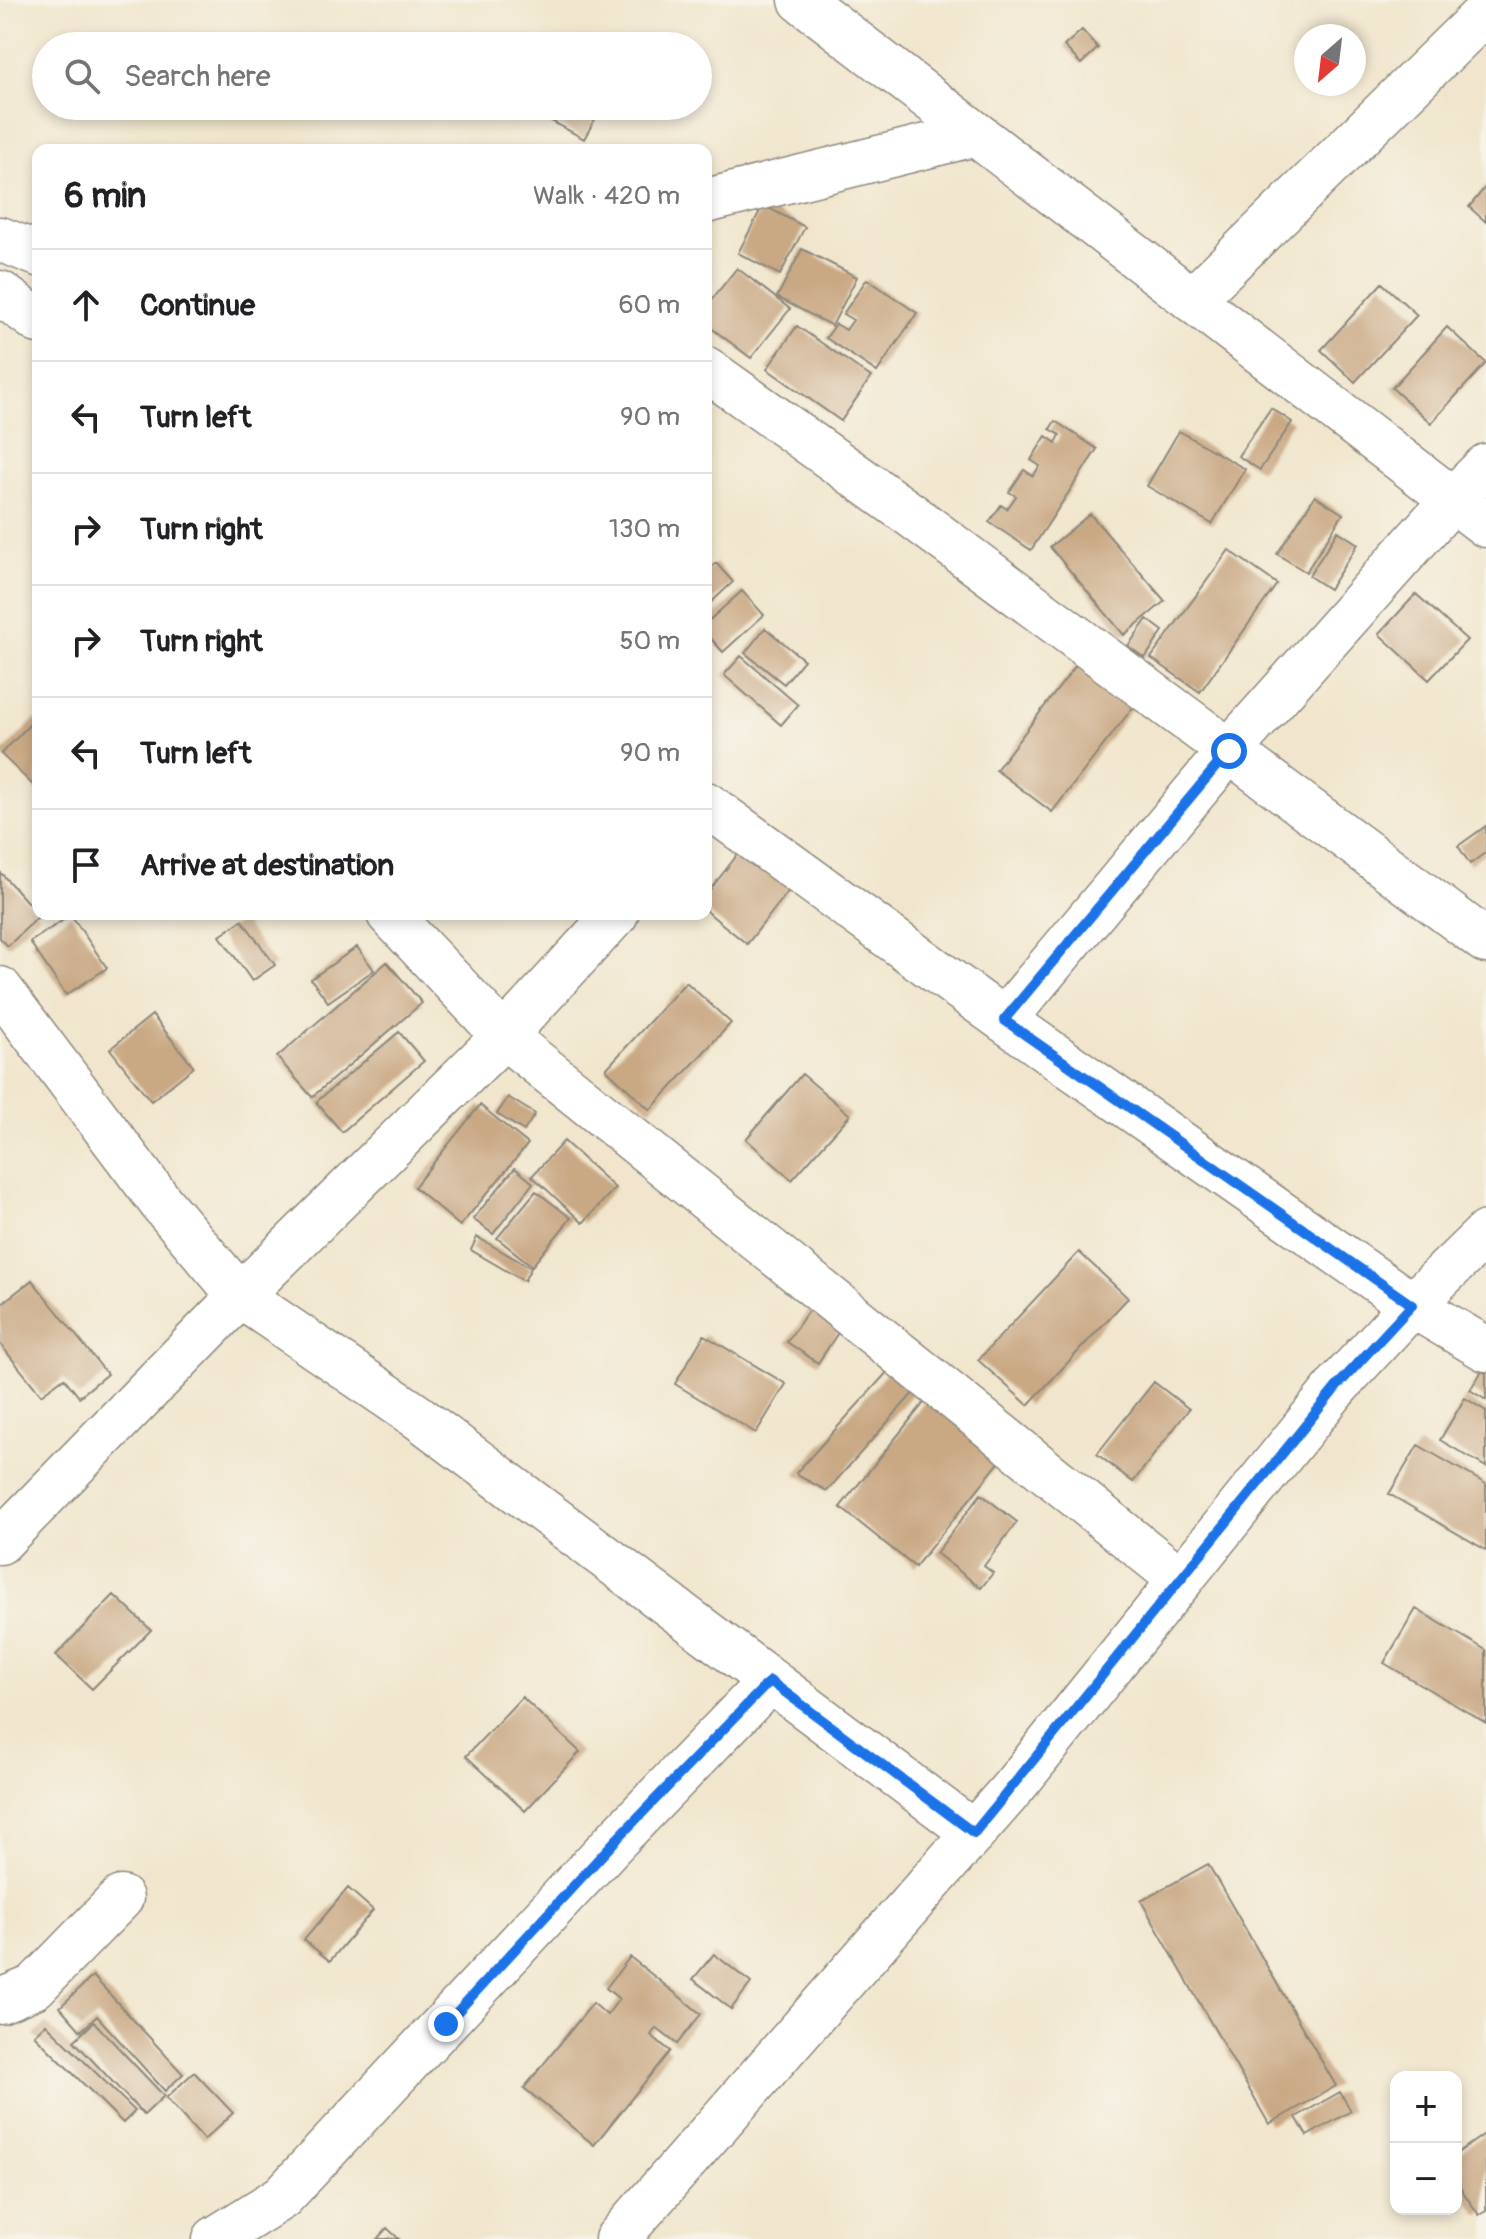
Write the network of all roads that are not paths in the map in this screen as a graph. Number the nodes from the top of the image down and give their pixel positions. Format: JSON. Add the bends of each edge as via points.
{"nodes":[{"id":1,"x":801,"y":0,"type":"edge"},
{"id":2,"x":1486,"y":12,"type":"edge"},
{"id":3,"x":975,"y":134,"type":"junction"},
{"id":4,"x":712,"y":200,"type":"edge"},
{"id":5,"x":0,"y":239,"type":"edge"},
{"id":6,"x":32,"y":252,"type":"edge"},
{"id":7,"x":0,"y":293,"type":"edge"},
{"id":8,"x":1192,"y":300,"type":"junction"},
{"id":9,"x":32,"y":317,"type":"edge"},
{"id":10,"x":712,"y":373,"type":"edge"},
{"id":11,"x":1486,"y":466,"type":"edge"},
{"id":12,"x":1469,"y":512,"type":"edge"},
{"id":13,"x":1229,"y":751,"type":"junction"},
{"id":14,"x":712,"y":813,"type":"edge"},
{"id":15,"x":395,"y":920,"type":"edge"},
{"id":16,"x":610,"y":920,"type":"edge"},
{"id":17,"x":1486,"y":941,"type":"edge"},
{"id":18,"x":0,"y":989,"type":"edge"},
{"id":19,"x":1004,"y":1020,"type":"junction"},
{"id":20,"x":504,"y":1036,"type":"junction"},
{"id":21,"x":1486,"y":1233,"type":"edge"},
{"id":22,"x":240,"y":1296,"type":"junction"},
{"id":23,"x":1412,"y":1305,"type":"junction"},
{"id":24,"x":1486,"y":1349,"type":"edge"},
{"id":25,"x":2,"y":1536,"type":"edge"},
{"id":26,"x":1181,"y":1580,"type":"junction"},
{"id":27,"x":770,"y":1681,"type":"junction"},
{"id":28,"x":974,"y":1833,"type":"junction"},
{"id":29,"x":121,"y":1898,"type":"dead end"},
{"id":30,"x":0,"y":2001,"type":"edge"},
{"id":31,"x":215,"y":2239,"type":"edge"},
{"id":32,"x":617,"y":2239,"type":"edge"}],
"edges":[{"from":1,"to":3,"type":"street"},
{"from":2,"to":8,"type":"street"},
{"from":3,"to":4,"type":"street"},
{"from":3,"to":8,"type":"street"},
{"from":5,"to":6,"type":"street"},
{"from":7,"to":9,"type":"street"},
{"from":8,"to":12,"type":"street"},
{"from":10,"to":13,"type":"street"},
{"from":11,"to":12,"type":"street"},
{"from":12,"to":13,"type":"street"},
{"from":13,"to":17,"type":"street"},
{"from":13,"to":19,"type":"street"},
{"from":14,"to":19,"type":"street"},
{"from":15,"to":20,"type":"street"},
{"from":16,"to":20,"type":"street"},
{"from":18,"to":22,"type":"street","via":[[162,1204]]},
{"from":19,"to":23,"type":"street"},
{"from":20,"to":22,"type":"street"},
{"from":20,"to":26,"type":"street"},
{"from":21,"to":23,"type":"street"},
{"from":22,"to":25,"type":"street"},
{"from":22,"to":27,"type":"street","via":[[418,1417]]},
{"from":23,"to":24,"type":"street"},
{"from":23,"to":26,"type":"street","via":[[1339,1384]]},
{"from":26,"to":28,"type":"street"},
{"from":27,"to":28,"type":"street"},
{"from":27,"to":31,"type":"street","via":[[282,2197]]},
{"from":28,"to":32,"type":"street"},
{"from":29,"to":30,"type":"street","via":[[34,1987]]}]}
